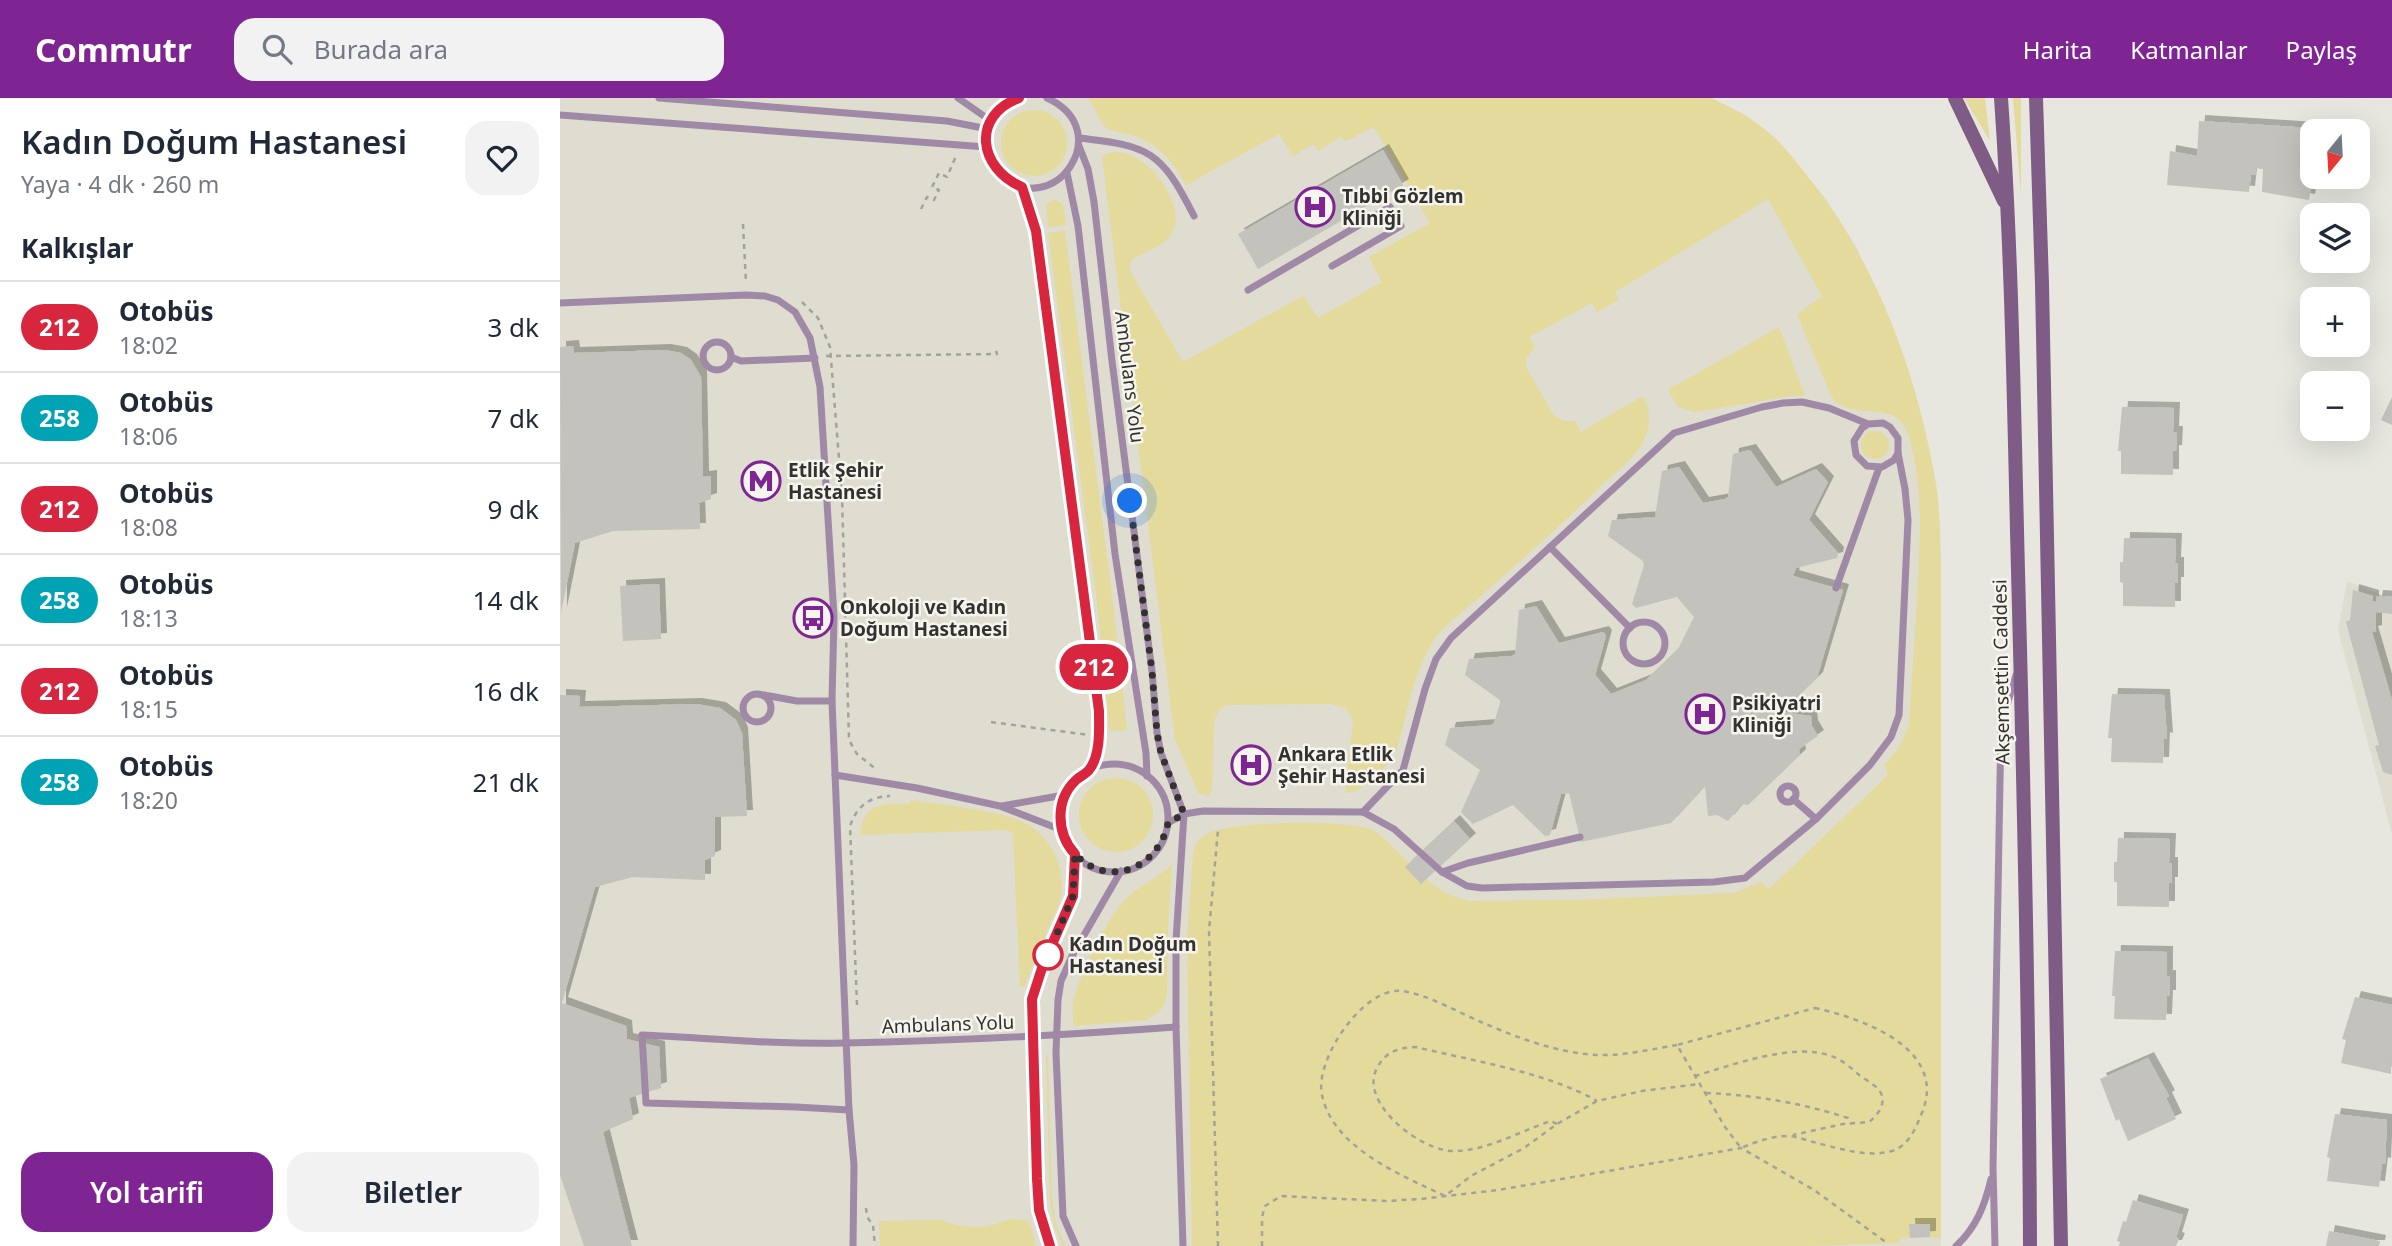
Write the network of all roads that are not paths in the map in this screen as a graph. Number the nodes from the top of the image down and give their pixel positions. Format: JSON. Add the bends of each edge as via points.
{"nodes":[{"id":1,"x":659,"y":98,"type":"edge"},
{"id":2,"x":958,"y":98,"type":"edge"},
{"id":3,"x":1019,"y":98,"type":"edge"},
{"id":4,"x":1047,"y":98,"type":"edge"},
{"id":5,"x":1955,"y":98,"type":"edge"},
{"id":6,"x":2001,"y":98,"type":"edge"},
{"id":7,"x":2036,"y":98,"type":"edge"},
{"id":8,"x":1058,"y":101,"type":"edge"},
{"id":9,"x":560,"y":115,"type":"edge"},
{"id":10,"x":991,"y":121,"type":"junction"},
{"id":11,"x":988,"y":129,"type":"junction"},
{"id":12,"x":1079,"y":142,"type":"junction"},
{"id":13,"x":986,"y":146,"type":"junction"},
{"id":14,"x":1067,"y":173,"type":"junction"},
{"id":15,"x":1022,"y":187,"type":"junction"},
{"id":16,"x":2009,"y":212,"type":"junction"},
{"id":17,"x":1194,"y":216,"type":"dead end"},
{"id":18,"x":1332,"y":265,"type":"dead end"},
{"id":19,"x":1248,"y":290,"type":"dead end"},
{"id":20,"x":560,"y":303,"type":"edge"},
{"id":21,"x":731,"y":357,"type":"dead end"},
{"id":22,"x":815,"y":358,"type":"junction"},
{"id":23,"x":1868,"y":424,"type":"junction"},
{"id":24,"x":1898,"y":453,"type":"junction"},
{"id":25,"x":1879,"y":468,"type":"junction"},
{"id":26,"x":1550,"y":547,"type":"junction"},
{"id":27,"x":1836,"y":588,"type":"dead end"},
{"id":28,"x":1630,"y":628,"type":"junction"},
{"id":29,"x":2020,"y":661,"type":"junction"},
{"id":30,"x":763,"y":695,"type":"dead end"},
{"id":31,"x":832,"y":701,"type":"junction"},
{"id":32,"x":1090,"y":769,"type":"junction"},
{"id":33,"x":835,"y":775,"type":"junction"},
{"id":34,"x":1147,"y":776,"type":"junction"},
{"id":35,"x":1064,"y":795,"type":"junction"},
{"id":36,"x":1793,"y":799,"type":"dead end"},
{"id":37,"x":1000,"y":806,"type":"junction"},
{"id":38,"x":1363,"y":812,"type":"junction"},
{"id":39,"x":1184,"y":814,"type":"junction"},
{"id":40,"x":1816,"y":819,"type":"junction"},
{"id":41,"x":1168,"y":823,"type":"junction"},
{"id":42,"x":1062,"y":830,"type":"junction"},
{"id":43,"x":1580,"y":837,"type":"dead end"},
{"id":44,"x":1075,"y":854,"type":"junction"},
{"id":45,"x":1121,"y":870,"type":"junction"},
{"id":46,"x":1442,"y":872,"type":"junction"},
{"id":47,"x":1176,"y":1027,"type":"junction"},
{"id":48,"x":1056,"y":1035,"type":"junction"},
{"id":49,"x":1032,"y":1037,"type":"junction"},
{"id":50,"x":847,"y":1043,"type":"junction"},
{"id":51,"x":849,"y":1110,"type":"junction"},
{"id":52,"x":1993,"y":1168,"type":"junction"},
{"id":53,"x":853,"y":1246,"type":"edge"},
{"id":54,"x":1050,"y":1246,"type":"edge"},
{"id":55,"x":1076,"y":1246,"type":"edge"},
{"id":56,"x":1183,"y":1246,"type":"edge"},
{"id":57,"x":1956,"y":1246,"type":"edge"},
{"id":58,"x":1995,"y":1246,"type":"edge"},
{"id":59,"x":2030,"y":1246,"type":"edge"},
{"id":60,"x":2061,"y":1246,"type":"edge"}],
"edges":[{"from":1,"to":11,"type":"lane","via":[[947,121]]},
{"from":2,"to":10,"type":"lane"},
{"from":3,"to":10,"type":"lane"},
{"from":4,"to":8,"type":"lane"},
{"from":5,"to":16,"type":"main road"},
{"from":6,"to":16,"type":"main road","name":"Akşemsettin Caddesi"},
{"from":7,"to":60,"type":"main road"},
{"from":8,"to":12,"type":"lane","name":"Ambulans Yolu","via":[[1076,124]]},
{"from":9,"to":13,"type":"lane"},
{"from":10,"to":11,"type":"lane"},
{"from":11,"to":13,"type":"lane"},
{"from":12,"to":14,"type":"lane"},
{"from":12,"to":17,"type":"lane","via":[[1128,145],[1150,154],[1169,173]]},
{"from":12,"to":39,"type":"lane","name":"Ambulans Yolu","via":[[1094,202],[1157,733]]},
{"from":13,"to":15,"type":"lane","via":[[998,172]]},
{"from":14,"to":15,"type":"lane","via":[[1038,188]]},
{"from":14,"to":34,"type":"lane","via":[[1078,226],[1115,554]]},
{"from":15,"to":32,"type":"lane","via":[[1036,231],[1096,684],[1099,737]]},
{"from":16,"to":29,"type":"main road","name":"Akşemsettin Caddesi"},
{"from":18,"to":19,"type":"lane","via":[[1401,226],[1390,207]]},
{"from":20,"to":22,"type":"lane","via":[[765,296],[795,312]]},
{"from":21,"to":22,"type":"lane"},
{"from":22,"to":31,"type":"lane","via":[[834,617]]},
{"from":23,"to":24,"type":"lane","via":[[1883,423],[1895,432]]},
{"from":23,"to":25,"type":"lane","via":[[1857,434],[1854,448],[1860,461]]},
{"from":23,"to":26,"type":"lane","via":[[1802,402],[1783,403],[1674,433]]},
{"from":24,"to":25,"type":"lane"},
{"from":24,"to":40,"type":"lane","via":[[1908,520],[1899,716],[1891,737],[1870,765]]},
{"from":25,"to":27,"type":"lane"},
{"from":26,"to":28,"type":"lane"},
{"from":26,"to":38,"type":"lane","via":[[1451,638],[1436,659],[1403,770]]},
{"from":28,"to":28,"type":"lane","via":[[1623,640],[1626,654],[1637,663],[1656,660],[1664,650],[1661,631],[1643,623]]},
{"from":29,"to":52,"type":"lane","via":[[2001,725]]},
{"from":29,"to":59,"type":"main road","name":"Akşemsettin Caddesi"},
{"from":30,"to":31,"type":"lane"},
{"from":31,"to":33,"type":"lane"},
{"from":32,"to":34,"type":"lane","via":[[1125,765]]},
{"from":32,"to":35,"type":"lane"},
{"from":33,"to":37,"type":"lane"},
{"from":33,"to":50,"type":"lane"},
{"from":34,"to":41,"type":"lane","via":[[1164,797]]},
{"from":35,"to":37,"type":"lane"},
{"from":35,"to":42,"type":"lane"},
{"from":36,"to":40,"type":"lane"},
{"from":37,"to":42,"type":"lane"},
{"from":38,"to":39,"type":"lane"},
{"from":38,"to":46,"type":"lane","via":[[1394,829]]},
{"from":39,"to":41,"type":"lane"},
{"from":39,"to":47,"type":"lane","name":"Ambulans Yolu","via":[[1176,914]]},
{"from":40,"to":46,"type":"lane","via":[[1755,872],[1733,881],[1482,888],[1467,886]]},
{"from":41,"to":45,"type":"lane","via":[[1159,848],[1147,861]]},
{"from":42,"to":44,"type":"lane"},
{"from":43,"to":46,"type":"lane"},
{"from":44,"to":45,"type":"lane","via":[[1097,869]]},
{"from":44,"to":49,"type":"lane","via":[[1073,896],[1032,999]]},
{"from":45,"to":48,"type":"lane","via":[[1061,981]]},
{"from":47,"to":48,"type":"lane","name":"Ambulans Yolu"},
{"from":47,"to":56,"type":"lane","name":"Ambulans Yolu"},
{"from":48,"to":49,"type":"lane","name":"Ambulans Yolu"},
{"from":48,"to":55,"type":"lane","via":[[1063,1216]]},
{"from":49,"to":50,"type":"lane","name":"Ambulans Yolu"},
{"from":49,"to":54,"type":"lane","via":[[1039,1210]]},
{"from":50,"to":51,"type":"lane"},
{"from":50,"to":51,"type":"lane","name":"Ambulans Yolu","via":[[642,1035],[646,1103]]},
{"from":51,"to":53,"type":"lane"},
{"from":52,"to":57,"type":"lane","via":[[1979,1216]]},
{"from":52,"to":58,"type":"lane"}]}
